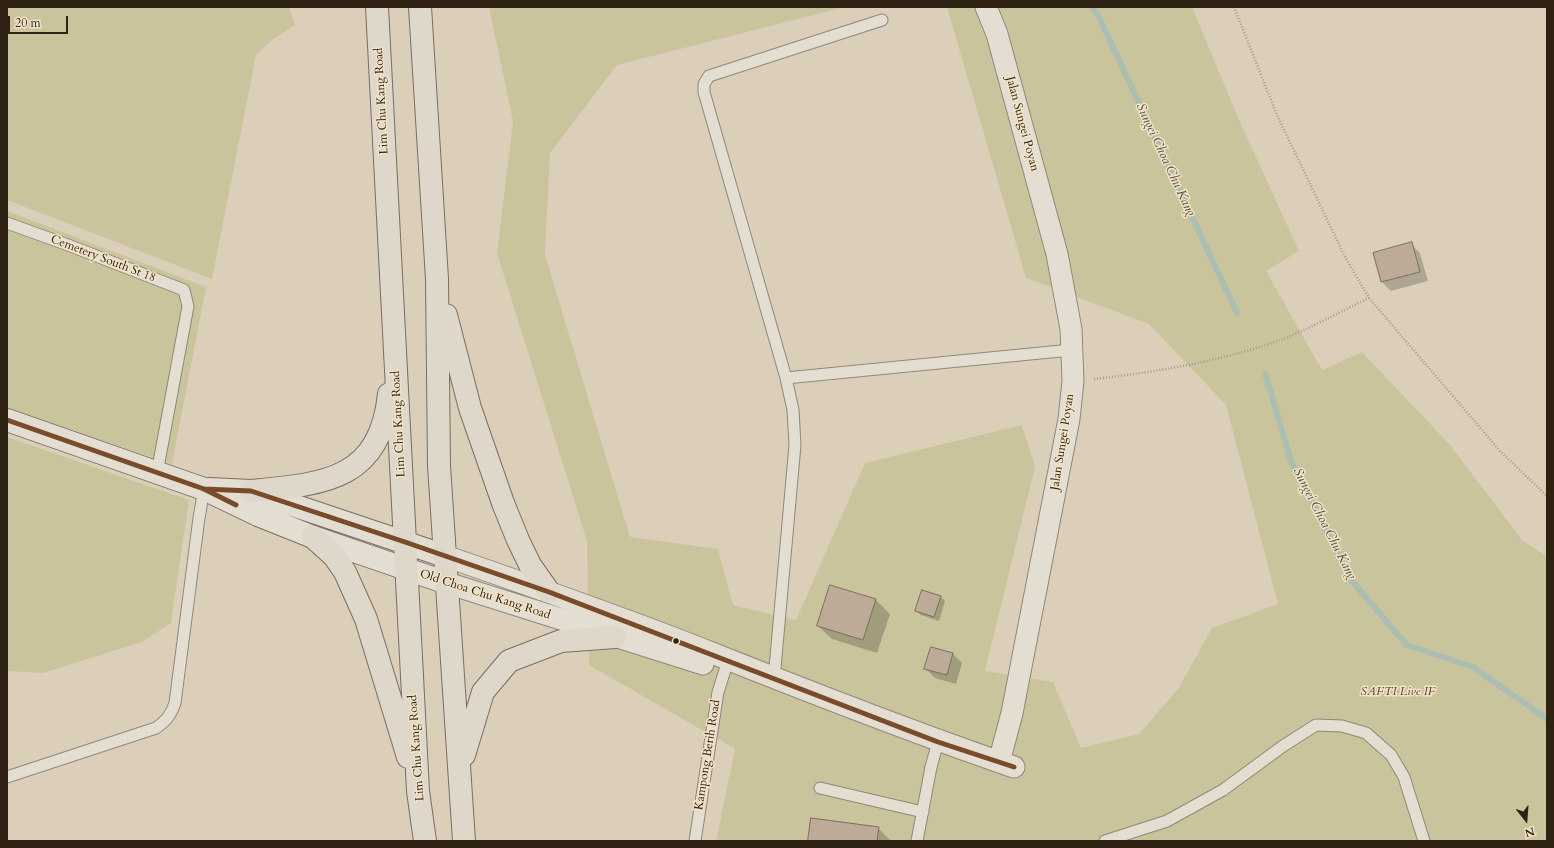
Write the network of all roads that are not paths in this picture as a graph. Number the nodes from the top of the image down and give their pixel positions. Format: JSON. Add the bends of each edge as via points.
{"nodes":[{"id":1,"x":377,"y":7,"type":"edge"},
{"id":2,"x":420,"y":7,"type":"edge"},
{"id":3,"x":986,"y":7,"type":"edge"},
{"id":4,"x":882,"y":20,"type":"dead end"},
{"id":5,"x":7,"y":223,"type":"edge"},
{"id":6,"x":438,"y":279,"type":"junction"},
{"id":7,"x":394,"y":337,"type":"junction"},
{"id":8,"x":1071,"y":350,"type":"junction"},
{"id":9,"x":786,"y":378,"type":"junction"},
{"id":10,"x":7,"y":420,"type":"edge"},
{"id":11,"x":157,"y":473,"type":"junction"},
{"id":12,"x":204,"y":489,"type":"junction"},
{"id":13,"x":251,"y":491,"type":"junction"},
{"id":14,"x":313,"y":537,"type":"junction"},
{"id":15,"x":405,"y":542,"type":"junction"},
{"id":16,"x":446,"y":556,"type":"junction"},
{"id":17,"x":406,"y":569,"type":"junction"},
{"id":18,"x":447,"y":583,"type":"junction"},
{"id":19,"x":549,"y":592,"type":"junction"},
{"id":20,"x":615,"y":637,"type":"junction"},
{"id":21,"x":725,"y":670,"type":"junction"},
{"id":22,"x":774,"y":679,"type":"junction"},
{"id":23,"x":938,"y":742,"type":"junction"},
{"id":24,"x":1007,"y":764,"type":"joint"},
{"id":25,"x":460,"y":770,"type":"junction"},
{"id":26,"x":7,"y":777,"type":"edge"},
{"id":27,"x":820,"y":788,"type":"dead end"},
{"id":28,"x":418,"y":791,"type":"junction"},
{"id":29,"x":922,"y":812,"type":"junction"},
{"id":30,"x":425,"y":841,"type":"edge"},
{"id":31,"x":464,"y":841,"type":"edge"},
{"id":32,"x":695,"y":841,"type":"edge"},
{"id":33,"x":917,"y":841,"type":"edge"},
{"id":34,"x":1105,"y":841,"type":"edge"},
{"id":35,"x":1424,"y":841,"type":"edge"}],
"edges":[{"from":1,"to":7,"type":"main road","name":"Lim Chu Kang Road"},
{"from":2,"to":6,"type":"main road"},
{"from":3,"to":8,"type":"street","name":"Jalan Sungei Poyan","via":[[997,34],[1057,254],[1071,329]]},
{"from":4,"to":9,"type":"lane","via":[[709,76],[704,84],[704,92]]},
{"from":5,"to":11,"type":"lane","name":"Cemetery South St 18","via":[[184,290],[188,306]]},
{"from":6,"to":16,"type":"main road","via":[[439,466]]},
{"from":6,"to":19,"type":"main road","via":[[470,408],[488,459],[518,540],[530,565]]},
{"from":7,"to":13,"type":"main road","via":[[387,415],[372,449],[355,466],[333,478],[306,486]]},
{"from":7,"to":15,"type":"main road","name":"Lim Chu Kang Road"},
{"from":8,"to":9,"type":"lane"},
{"from":8,"to":24,"type":"street","name":"Jalan Sungei Poyan","via":[[1069,419],[1012,713]]},
{"from":9,"to":22,"type":"lane","via":[[793,410],[795,445]]},
{"from":10,"to":11,"type":"street","name":"Old Choa Chu Kang Road"},
{"from":11,"to":12,"type":"street","name":"Old Choa Chu Kang Road"},
{"from":12,"to":13,"type":"street","name":"Old Choa Chu Kang Road"},
{"from":12,"to":14,"type":"street","name":"Old Choa Chu Kang Road","via":[[258,515]]},
{"from":12,"to":26,"type":"lane","via":[[198,518],[175,703],[171,714],[156,728]]},
{"from":13,"to":15,"type":"street","name":"Old Choa Chu Kang Road"},
{"from":14,"to":17,"type":"street","name":"Old Choa Chu Kang Road"},
{"from":14,"to":28,"type":"main road","via":[[334,556],[345,572],[366,619]]},
{"from":15,"to":16,"type":"street","name":"Old Choa Chu Kang Road"},
{"from":15,"to":17,"type":"main road","name":"Lim Chu Kang Road"},
{"from":16,"to":18,"type":"main road"},
{"from":16,"to":19,"type":"street","name":"Old Choa Chu Kang Road"},
{"from":17,"to":18,"type":"street","name":"Old Choa Chu Kang Road"},
{"from":17,"to":28,"type":"main road","name":"Lim Chu Kang Road"},
{"from":18,"to":20,"type":"street","name":"Old Choa Chu Kang Road"},
{"from":18,"to":25,"type":"main road"},
{"from":19,"to":22,"type":"street","name":"Old Choa Chu Kang Road"},
{"from":20,"to":21,"type":"street","name":"Old Choa Chu Kang Road"},
{"from":20,"to":25,"type":"main road","via":[[561,641],[509,661],[483,692]]},
{"from":21,"to":22,"type":"street","name":"Old Choa Chu Kang Road"},
{"from":21,"to":32,"type":"lane","name":"Kampong Berih Road","via":[[718,692]]},
{"from":22,"to":23,"type":"street","name":"Old Choa Chu Kang Road"},
{"from":23,"to":24,"type":"street","name":"Old Choa Chu Kang Road"},
{"from":23,"to":29,"type":"lane"},
{"from":25,"to":31,"type":"main road"},
{"from":27,"to":29,"type":"lane"},
{"from":28,"to":30,"type":"main road","name":"Lim Chu Kang Road"},
{"from":29,"to":33,"type":"lane"},
{"from":34,"to":35,"type":"lane","via":[[1167,821],[1223,790],[1316,725],[1342,726],[1366,733],[1391,755],[1404,777]]}]}
